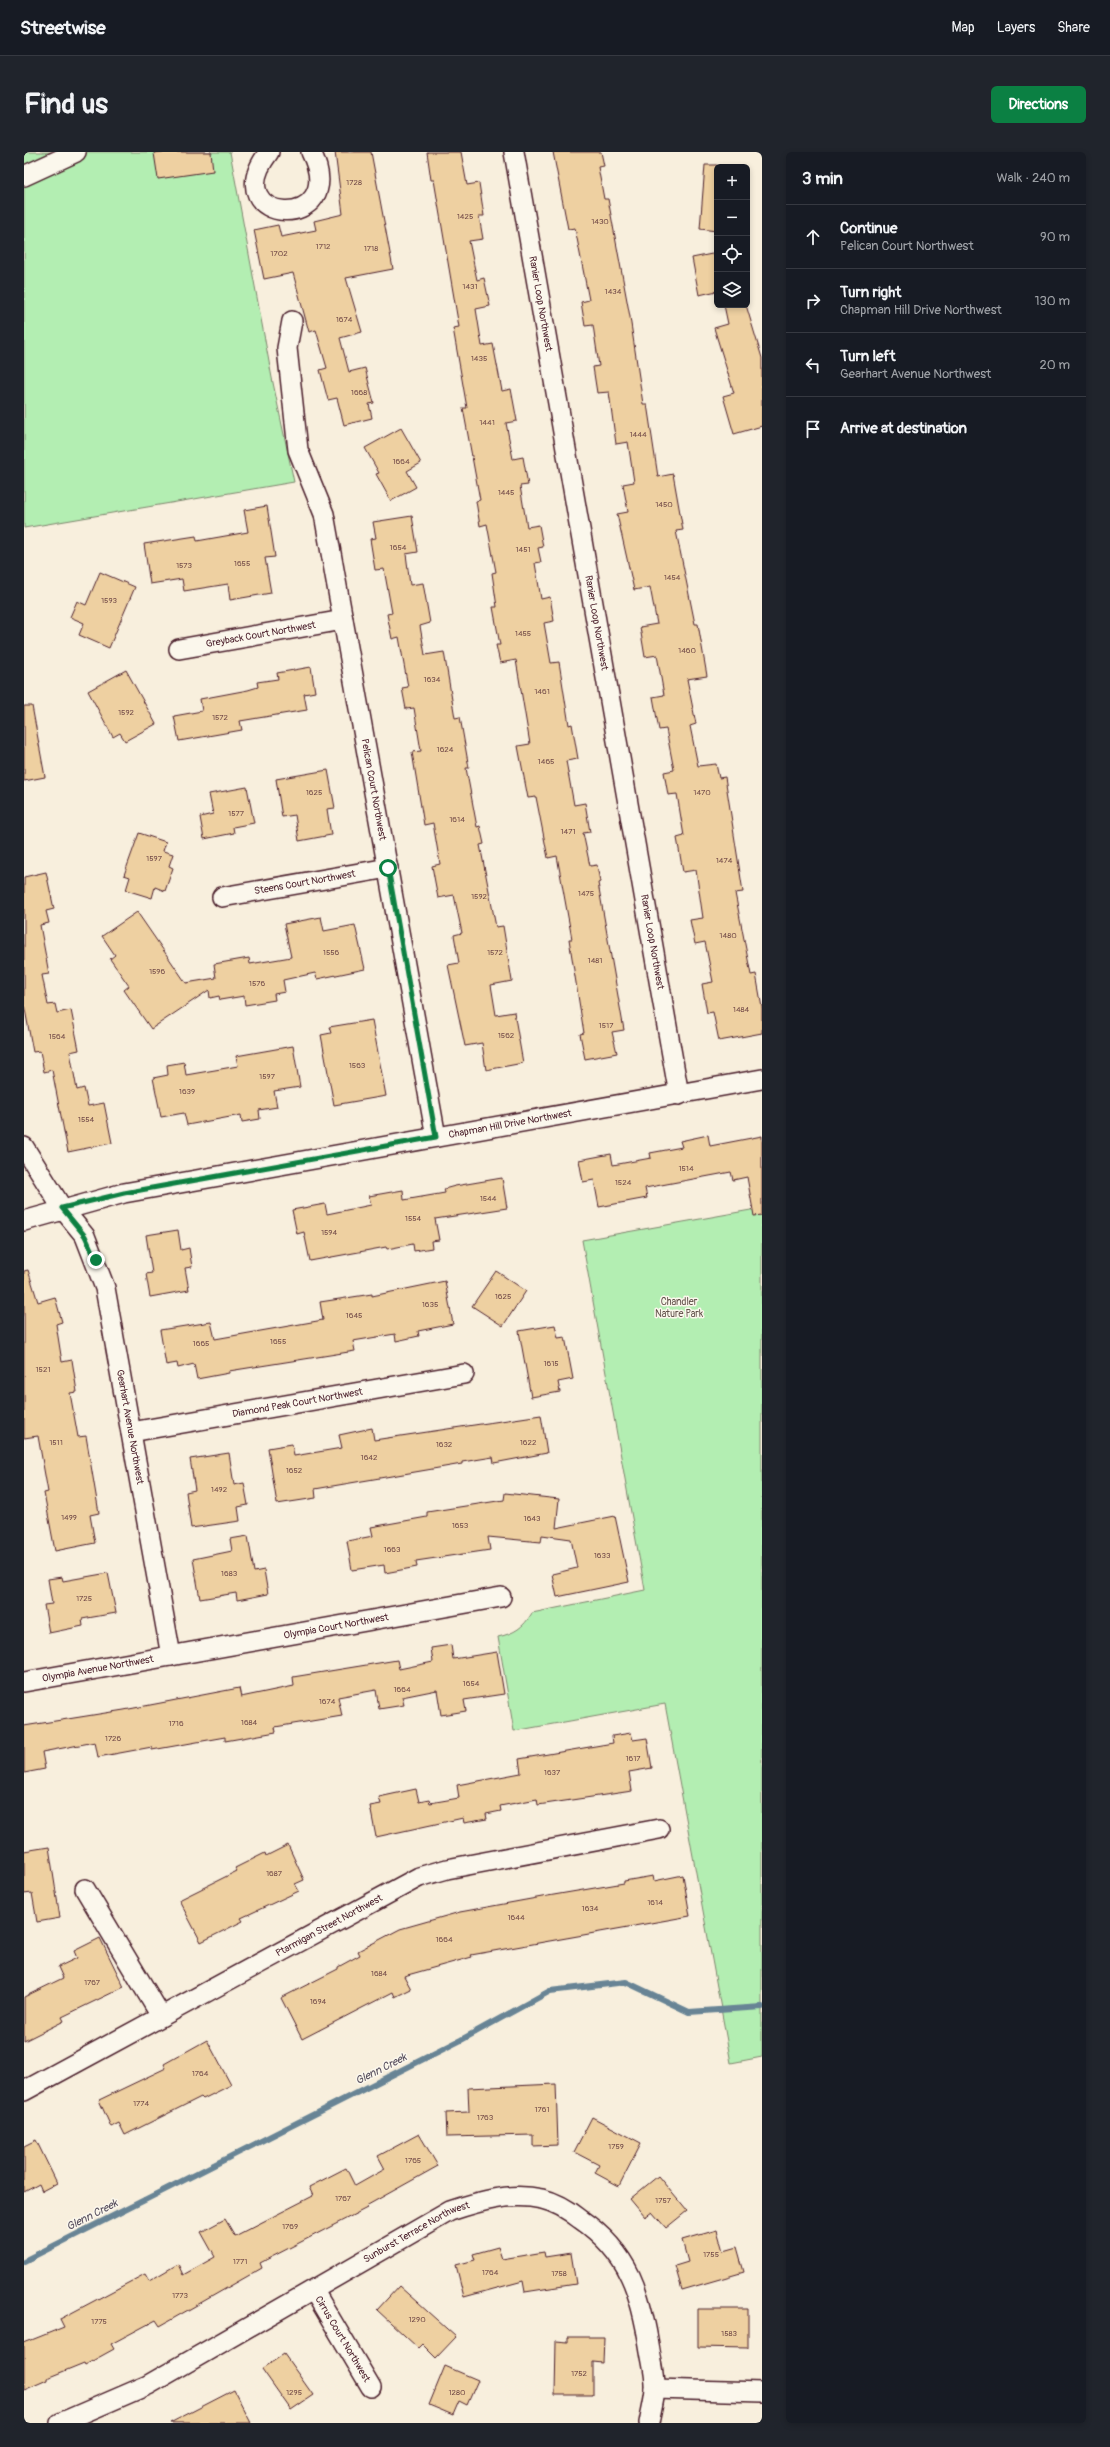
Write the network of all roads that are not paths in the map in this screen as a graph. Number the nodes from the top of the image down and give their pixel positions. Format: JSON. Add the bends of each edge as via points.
{"nodes":[{"id":1,"x":76,"y":152,"type":"edge"},
{"id":2,"x":269,"y":152,"type":"edge"},
{"id":3,"x":310,"y":152,"type":"edge"},
{"id":4,"x":514,"y":152,"type":"edge"},
{"id":5,"x":24,"y":176,"type":"edge"},
{"id":6,"x":292,"y":321,"type":"dead end"},
{"id":7,"x":343,"y":620,"type":"junction"},
{"id":8,"x":179,"y":649,"type":"dead end"},
{"id":9,"x":388,"y":868,"type":"junction"},
{"id":10,"x":222,"y":897,"type":"dead end"},
{"id":11,"x":762,"y":1079,"type":"edge"},
{"id":12,"x":679,"y":1094,"type":"junction"},
{"id":13,"x":436,"y":1137,"type":"junction"},
{"id":14,"x":24,"y":1147,"type":"edge"},
{"id":15,"x":62,"y":1208,"type":"junction"},
{"id":16,"x":24,"y":1221,"type":"edge"},
{"id":17,"x":464,"y":1374,"type":"dead end"},
{"id":18,"x":131,"y":1432,"type":"junction"},
{"id":19,"x":501,"y":1597,"type":"dead end"},
{"id":20,"x":171,"y":1656,"type":"junction"},
{"id":21,"x":24,"y":1682,"type":"edge"},
{"id":22,"x":659,"y":1829,"type":"dead end"},
{"id":23,"x":85,"y":1889,"type":"dead end"},
{"id":24,"x":161,"y":2016,"type":"junction"},
{"id":25,"x":24,"y":2091,"type":"edge"},
{"id":26,"x":314,"y":2291,"type":"junction"},
{"id":27,"x":371,"y":2387,"type":"dead end"},
{"id":28,"x":655,"y":2389,"type":"junction"},
{"id":29,"x":762,"y":2392,"type":"edge"},
{"id":30,"x":60,"y":2423,"type":"edge"},
{"id":31,"x":649,"y":2423,"type":"edge"}],
"edges":[{"from":1,"to":5,"type":"street"},
{"from":2,"to":3,"type":"street","via":[[258,165],[254,178],[256,190],[260,200],[273,209],[287,212],[302,208],[314,198],[318,181],[316,165]]},
{"from":4,"to":12,"type":"street","name":"Ranier Loop Northwest"},
{"from":6,"to":7,"type":"street","name":"Pelican Court Northwest","via":[[287,348],[298,450],[324,514]]},
{"from":7,"to":8,"type":"street","name":"Greyback Court Northwest"},
{"from":7,"to":9,"type":"street","name":"Pelican Court Northwest"},
{"from":9,"to":10,"type":"street","name":"Steens Court Northwest"},
{"from":9,"to":13,"type":"street","name":"Pelican Court Northwest"},
{"from":11,"to":12,"type":"street","name":"Chapman Hill Drive Northwest"},
{"from":12,"to":13,"type":"street","name":"Chapman Hill Drive Northwest"},
{"from":13,"to":15,"type":"street","name":"Chapman Hill Drive Northwest","via":[[124,1193]]},
{"from":14,"to":15,"type":"street","name":"Gearhart Avenue Northwest"},
{"from":15,"to":16,"type":"street","name":"Chapman Hill Drive Northwest"},
{"from":15,"to":18,"type":"street","name":"Gearhart Avenue Northwest","via":[[85,1236],[105,1288]]},
{"from":17,"to":18,"type":"street","name":"Diamond Peak Court Northwest"},
{"from":18,"to":20,"type":"street","name":"Gearhart Avenue Northwest"},
{"from":19,"to":20,"type":"street","name":"Olympia Court Northwest"},
{"from":20,"to":21,"type":"street","name":"Olympia Avenue Northwest"},
{"from":22,"to":24,"type":"street","name":"Ptarmigan Street Northwest","via":[[446,1869],[419,1877]]},
{"from":23,"to":24,"type":"street"},
{"from":24,"to":25,"type":"street","name":"Ptarmigan Street Northwest"},
{"from":26,"to":27,"type":"street","name":"Cirrus Court Northwest"},
{"from":26,"to":28,"type":"street","name":"Sunburst Terrace Northwest","via":[[450,2211],[486,2199],[512,2196],[543,2199],[572,2213],[600,2233],[619,2254],[638,2292],[646,2326]]},
{"from":26,"to":30,"type":"street","name":"Sunburst Terrace Northwest","via":[[148,2385]]},
{"from":28,"to":29,"type":"street"},
{"from":28,"to":31,"type":"street","name":"Sunburst Terrace Northwest"}]}
